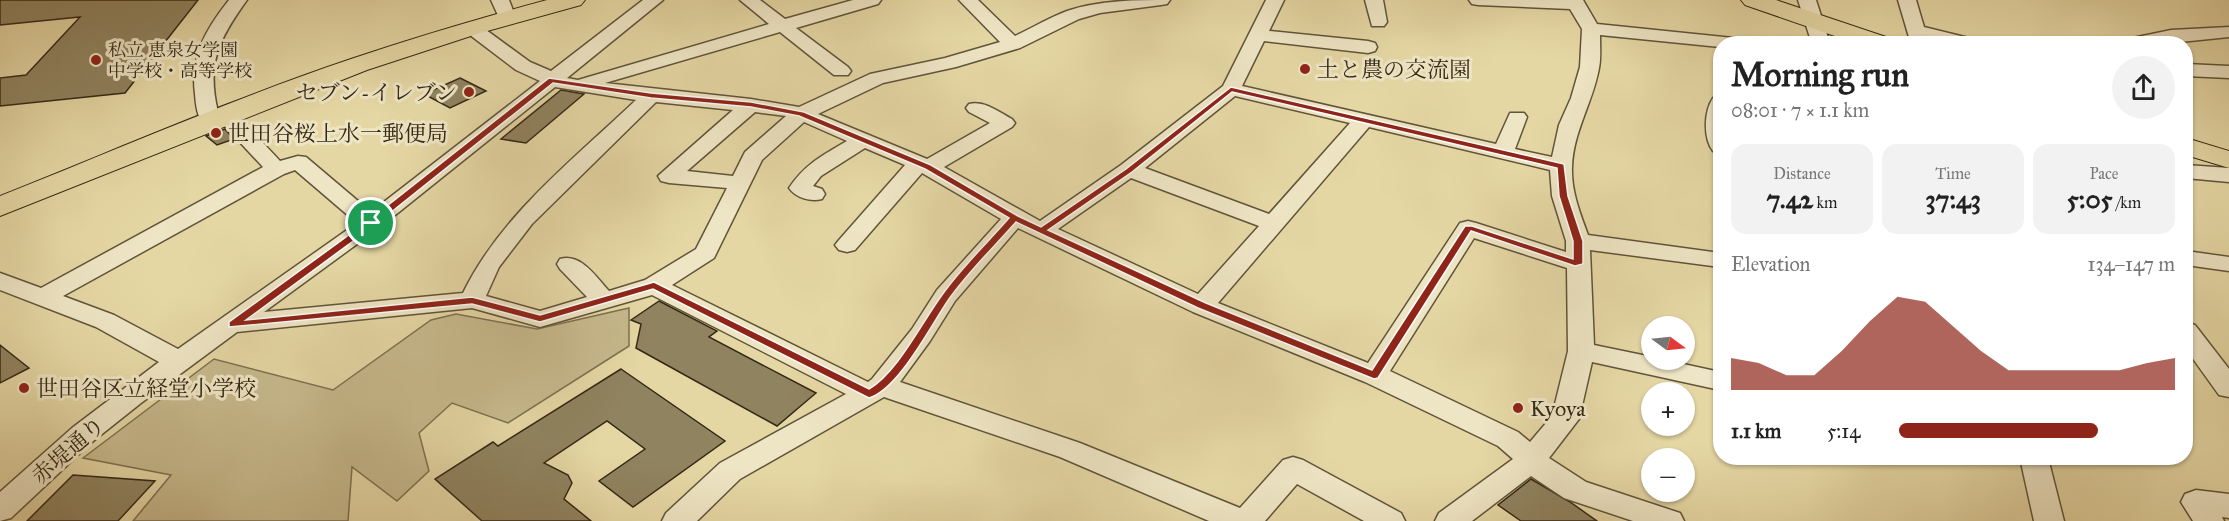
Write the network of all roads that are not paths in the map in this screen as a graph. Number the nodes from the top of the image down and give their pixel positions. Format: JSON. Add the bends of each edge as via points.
{"nodes":[{"id":1,"x":238,"y":0,"type":"edge"},
{"id":2,"x":573,"y":0,"type":"edge"},
{"id":3,"x":654,"y":0,"type":"edge"},
{"id":4,"x":749,"y":0,"type":"edge"},
{"id":5,"x":872,"y":0,"type":"edge"},
{"id":6,"x":968,"y":0,"type":"edge"},
{"id":7,"x":1161,"y":0,"type":"edge"},
{"id":8,"x":1275,"y":0,"type":"edge"},
{"id":9,"x":1374,"y":0,"type":"edge"},
{"id":10,"x":1478,"y":0,"type":"edge"},
{"id":11,"x":1753,"y":0,"type":"edge"},
{"id":12,"x":1907,"y":0,"type":"edge"},
{"id":13,"x":1575,"y":2,"type":"edge"},
{"id":14,"x":1097,"y":4,"type":"edge"},
{"id":15,"x":504,"y":9,"type":"edge"},
{"id":16,"x":1810,"y":10,"type":"edge"},
{"id":17,"x":1378,"y":22,"type":"dead end"},
{"id":18,"x":782,"y":25,"type":"junction"},
{"id":19,"x":472,"y":28,"type":"junction"},
{"id":20,"x":1591,"y":29,"type":"junction"},
{"id":21,"x":1259,"y":35,"type":"junction"},
{"id":22,"x":1818,"y":36,"type":"edge"},
{"id":23,"x":1866,"y":36,"type":"edge"},
{"id":24,"x":1918,"y":36,"type":"edge"},
{"id":25,"x":2224,"y":36,"type":"edge"},
{"id":26,"x":2193,"y":38,"type":"edge"},
{"id":27,"x":1713,"y":41,"type":"edge"},
{"id":28,"x":1013,"y":44,"type":"junction"},
{"id":29,"x":1368,"y":47,"type":"dead end"},
{"id":30,"x":2193,"y":70,"type":"edge"},
{"id":31,"x":841,"y":71,"type":"dead end"},
{"id":32,"x":2229,"y":72,"type":"edge"},
{"id":33,"x":552,"y":80,"type":"junction"},
{"id":34,"x":577,"y":86,"type":"junction"},
{"id":35,"x":1231,"y":89,"type":"junction"},
{"id":36,"x":651,"y":96,"type":"junction"},
{"id":37,"x":751,"y":105,"type":"junction"},
{"id":38,"x":976,"y":108,"type":"dead end"},
{"id":39,"x":801,"y":114,"type":"junction"},
{"id":40,"x":1518,"y":117,"type":"dead end"},
{"id":41,"x":219,"y":118,"type":"junction"},
{"id":42,"x":1364,"y":120,"type":"junction"},
{"id":43,"x":863,"y":140,"type":"junction"},
{"id":44,"x":2193,"y":148,"type":"edge"},
{"id":45,"x":1503,"y":152,"type":"junction"},
{"id":46,"x":2229,"y":160,"type":"edge"},
{"id":47,"x":924,"y":165,"type":"junction"},
{"id":48,"x":1561,"y":166,"type":"junction"},
{"id":49,"x":276,"y":170,"type":"junction"},
{"id":50,"x":1129,"y":170,"type":"junction"},
{"id":51,"x":2193,"y":172,"type":"edge"},
{"id":52,"x":2229,"y":175,"type":"edge"},
{"id":53,"x":739,"y":183,"type":"junction"},
{"id":54,"x":814,"y":194,"type":"dead end"},
{"id":55,"x":0,"y":207,"type":"edge"},
{"id":56,"x":1014,"y":218,"type":"junction"},
{"id":57,"x":371,"y":223,"type":"junction"},
{"id":58,"x":1274,"y":224,"type":"junction"},
{"id":59,"x":1042,"y":230,"type":"junction"},
{"id":60,"x":847,"y":245,"type":"dead end"},
{"id":61,"x":1578,"y":252,"type":"junction"},
{"id":62,"x":2193,"y":259,"type":"edge"},
{"id":63,"x":1713,"y":260,"type":"edge"},
{"id":64,"x":569,"y":264,"type":"dead end"},
{"id":65,"x":2229,"y":264,"type":"edge"},
{"id":66,"x":0,"y":281,"type":"edge"},
{"id":67,"x":654,"y":285,"type":"junction"},
{"id":68,"x":41,"y":298,"type":"junction"},
{"id":69,"x":603,"y":299,"type":"junction"},
{"id":70,"x":472,"y":300,"type":"junction"},
{"id":71,"x":1202,"y":306,"type":"junction"},
{"id":72,"x":232,"y":324,"type":"junction"},
{"id":73,"x":2193,"y":340,"type":"edge"},
{"id":74,"x":1581,"y":351,"type":"junction"},
{"id":75,"x":180,"y":362,"type":"junction"},
{"id":76,"x":1374,"y":375,"type":"junction"},
{"id":77,"x":1713,"y":379,"type":"edge"},
{"id":78,"x":2229,"y":388,"type":"edge"},
{"id":79,"x":876,"y":390,"type":"junction"},
{"id":80,"x":1532,"y":461,"type":"junction"},
{"id":81,"x":2036,"y":465,"type":"edge"},
{"id":82,"x":2229,"y":506,"type":"edge"},
{"id":83,"x":0,"y":510,"type":"edge"},
{"id":84,"x":677,"y":521,"type":"edge"},
{"id":85,"x":1239,"y":521,"type":"edge"},
{"id":86,"x":1247,"y":521,"type":"edge"},
{"id":87,"x":1390,"y":521,"type":"edge"},
{"id":88,"x":1450,"y":521,"type":"edge"},
{"id":89,"x":1669,"y":521,"type":"edge"},
{"id":90,"x":2049,"y":521,"type":"edge"},
{"id":91,"x":2209,"y":521,"type":"edge"}],
"edges":[{"from":1,"to":41,"type":"street","via":[[205,52],[202,83]]},
{"from":2,"to":15,"type":"main road"},
{"from":3,"to":33,"type":"street","name":"赤堤通り"},
{"from":4,"to":18,"type":"street"},
{"from":5,"to":18,"type":"street"},
{"from":6,"to":28,"type":"street"},
{"from":7,"to":14,"type":"street"},
{"from":8,"to":21,"type":"street"},
{"from":9,"to":17,"type":"street"},
{"from":10,"to":13,"type":"street"},
{"from":11,"to":16,"type":"main road"},
{"from":12,"to":24,"type":"street"},
{"from":13,"to":20,"type":"street"},
{"from":14,"to":28,"type":"street"},
{"from":15,"to":19,"type":"main road"},
{"from":16,"to":22,"type":"street"},
{"from":16,"to":23,"type":"main road"},
{"from":18,"to":31,"type":"street"},
{"from":18,"to":34,"type":"street"},
{"from":19,"to":33,"type":"street","via":[[524,66]]},
{"from":19,"to":41,"type":"main road","via":[[358,65]]},
{"from":20,"to":27,"type":"street"},
{"from":20,"to":48,"type":"street","via":[[1590,67],[1569,125]]},
{"from":21,"to":29,"type":"street"},
{"from":21,"to":35,"type":"street"},
{"from":25,"to":26,"type":"street"},
{"from":28,"to":39,"type":"street","via":[[877,78]]},
{"from":30,"to":32,"type":"street"},
{"from":33,"to":34,"type":"street"},
{"from":33,"to":57,"type":"street","name":"赤堤通り"},
{"from":34,"to":36,"type":"street"},
{"from":35,"to":42,"type":"street"},
{"from":35,"to":50,"type":"street"},
{"from":36,"to":37,"type":"street"},
{"from":36,"to":70,"type":"street","via":[[524,219],[488,266]]},
{"from":37,"to":39,"type":"street"},
{"from":37,"to":53,"type":"street","via":[[669,176]]},
{"from":38,"to":47,"type":"street","via":[[1005,123]]},
{"from":39,"to":43,"type":"street"},
{"from":39,"to":53,"type":"street","via":[[753,157]]},
{"from":40,"to":45,"type":"street"},
{"from":41,"to":49,"type":"street"},
{"from":41,"to":55,"type":"main road"},
{"from":42,"to":45,"type":"street"},
{"from":42,"to":58,"type":"street"},
{"from":43,"to":47,"type":"street"},
{"from":43,"to":54,"type":"street","via":[[813,171],[801,188]]},
{"from":44,"to":46,"type":"main road"},
{"from":45,"to":48,"type":"street"},
{"from":47,"to":56,"type":"street"},
{"from":47,"to":60,"type":"street"},
{"from":48,"to":61,"type":"street","via":[[1563,196]]},
{"from":49,"to":57,"type":"street","via":[[298,162]]},
{"from":49,"to":68,"type":"street"},
{"from":50,"to":58,"type":"street"},
{"from":50,"to":59,"type":"street"},
{"from":51,"to":52,"type":"street"},
{"from":53,"to":67,"type":"street","via":[[706,253]]},
{"from":56,"to":59,"type":"street"},
{"from":56,"to":79,"type":"street","via":[[946,296],[921,335]]},
{"from":57,"to":72,"type":"street","name":"赤堤通り"},
{"from":58,"to":71,"type":"street"},
{"from":59,"to":71,"type":"street"},
{"from":61,"to":63,"type":"street"},
{"from":61,"to":74,"type":"street"},
{"from":61,"to":76,"type":"street","via":[[1468,228]]},
{"from":62,"to":65,"type":"street"},
{"from":64,"to":69,"type":"street"},
{"from":66,"to":68,"type":"street"},
{"from":67,"to":69,"type":"street"},
{"from":67,"to":79,"type":"street"},
{"from":68,"to":75,"type":"street","via":[[105,321]]},
{"from":69,"to":70,"type":"street","via":[[540,319]]},
{"from":70,"to":72,"type":"street"},
{"from":71,"to":76,"type":"street"},
{"from":72,"to":75,"type":"street","name":"赤堤通り"},
{"from":73,"to":78,"type":"street"},
{"from":74,"to":77,"type":"street"},
{"from":74,"to":80,"type":"street","via":[[1565,419]]},
{"from":75,"to":83,"type":"street","name":"赤堤通り","via":[[82,435]]},
{"from":76,"to":80,"type":"street","via":[[1508,439]]},
{"from":79,"to":84,"type":"street","via":[[730,471]]},
{"from":79,"to":85,"type":"street","via":[[1070,450]]},
{"from":80,"to":88,"type":"street"},
{"from":80,"to":89,"type":"street","via":[[1575,490]]},
{"from":81,"to":90,"type":"street"},
{"from":82,"to":91,"type":"street","via":[[2196,502]]},
{"from":86,"to":87,"type":"street","via":[[1293,468]]}]}
